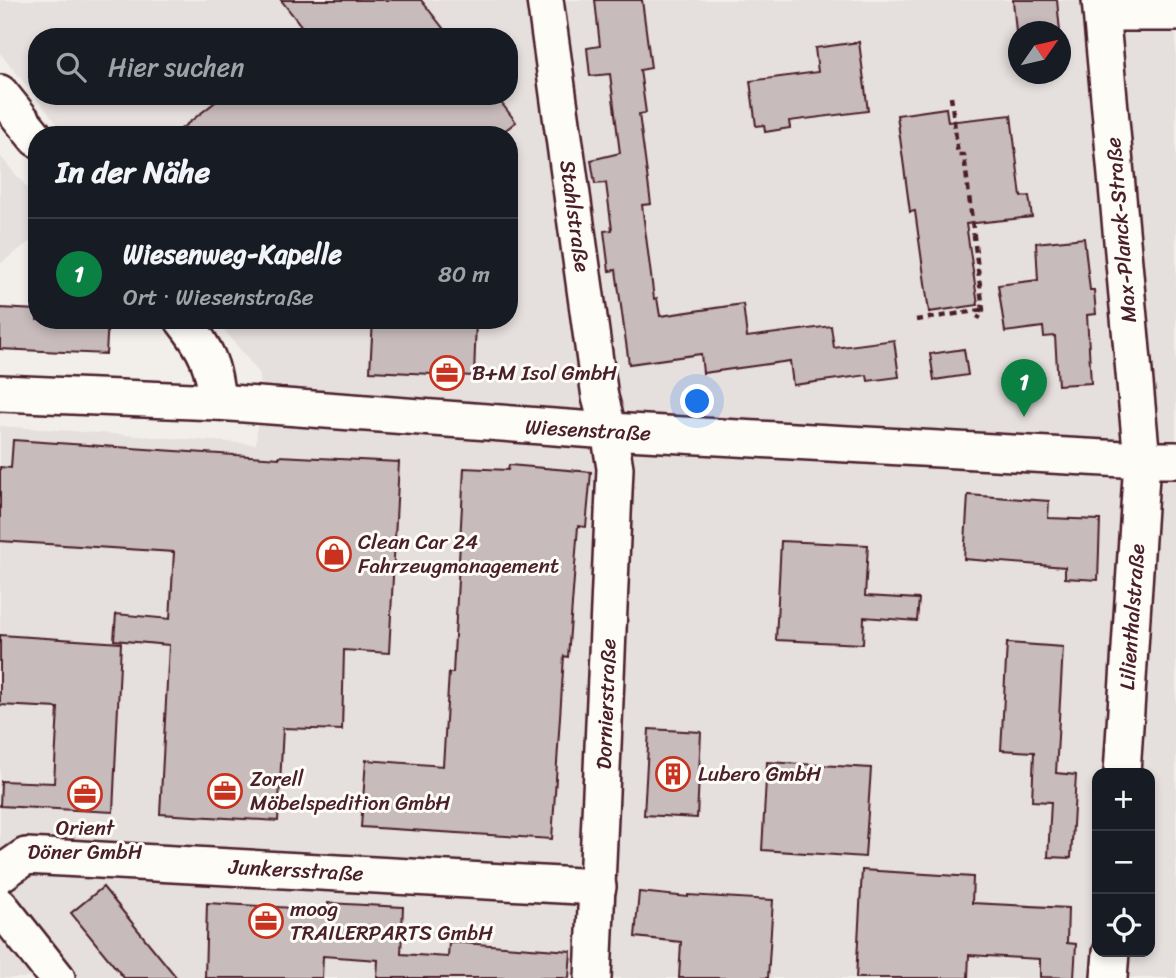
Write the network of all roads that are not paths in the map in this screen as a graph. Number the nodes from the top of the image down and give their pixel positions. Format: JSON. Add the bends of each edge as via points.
{"nodes":[{"id":1,"x":545,"y":0,"type":"edge"},
{"id":2,"x":1101,"y":7,"type":"edge"},
{"id":3,"x":1176,"y":13,"type":"edge"},
{"id":4,"x":0,"y":93,"type":"edge"},
{"id":5,"x":28,"y":128,"type":"edge"},
{"id":6,"x":190,"y":329,"type":"edge"},
{"id":7,"x":0,"y":393,"type":"edge"},
{"id":8,"x":217,"y":402,"type":"junction"},
{"id":9,"x":610,"y":431,"type":"junction"},
{"id":10,"x":1142,"y":460,"type":"junction"},
{"id":11,"x":1176,"y":460,"type":"edge"},
{"id":12,"x":1122,"y":768,"type":"edge"},
{"id":13,"x":0,"y":874,"type":"edge"},
{"id":14,"x":598,"y":887,"type":"junction"},
{"id":15,"x":0,"y":906,"type":"edge"},
{"id":16,"x":1111,"y":957,"type":"edge"},
{"id":17,"x":57,"y":978,"type":"edge"},
{"id":18,"x":593,"y":978,"type":"edge"},
{"id":19,"x":1109,"y":978,"type":"edge"}],
"edges":[{"from":1,"to":9,"type":"street","name":"Stahlstraße","via":[[600,397]]},
{"from":2,"to":3,"type":"street"},
{"from":2,"to":10,"type":"street","name":"Max-Planck-Straße"},
{"from":4,"to":5,"type":"street"},
{"from":6,"to":8,"type":"street","via":[[214,373]]},
{"from":7,"to":8,"type":"street","name":"Wiesenstraße"},
{"from":8,"to":9,"type":"street","name":"Wiesenstraße"},
{"from":9,"to":10,"type":"street","name":"Wiesenstraße"},
{"from":9,"to":14,"type":"street","name":"Dornierstraße","via":[[615,468]]},
{"from":10,"to":11,"type":"street","name":"Wiesenstraße"},
{"from":10,"to":12,"type":"street","name":"Lilienthalstraße"},
{"from":13,"to":14,"type":"street","name":"Junkersstraße","via":[[26,856]]},
{"from":14,"to":18,"type":"street","name":"Dornierstraße"},
{"from":15,"to":17,"type":"street"},
{"from":16,"to":19,"type":"street"}]}
